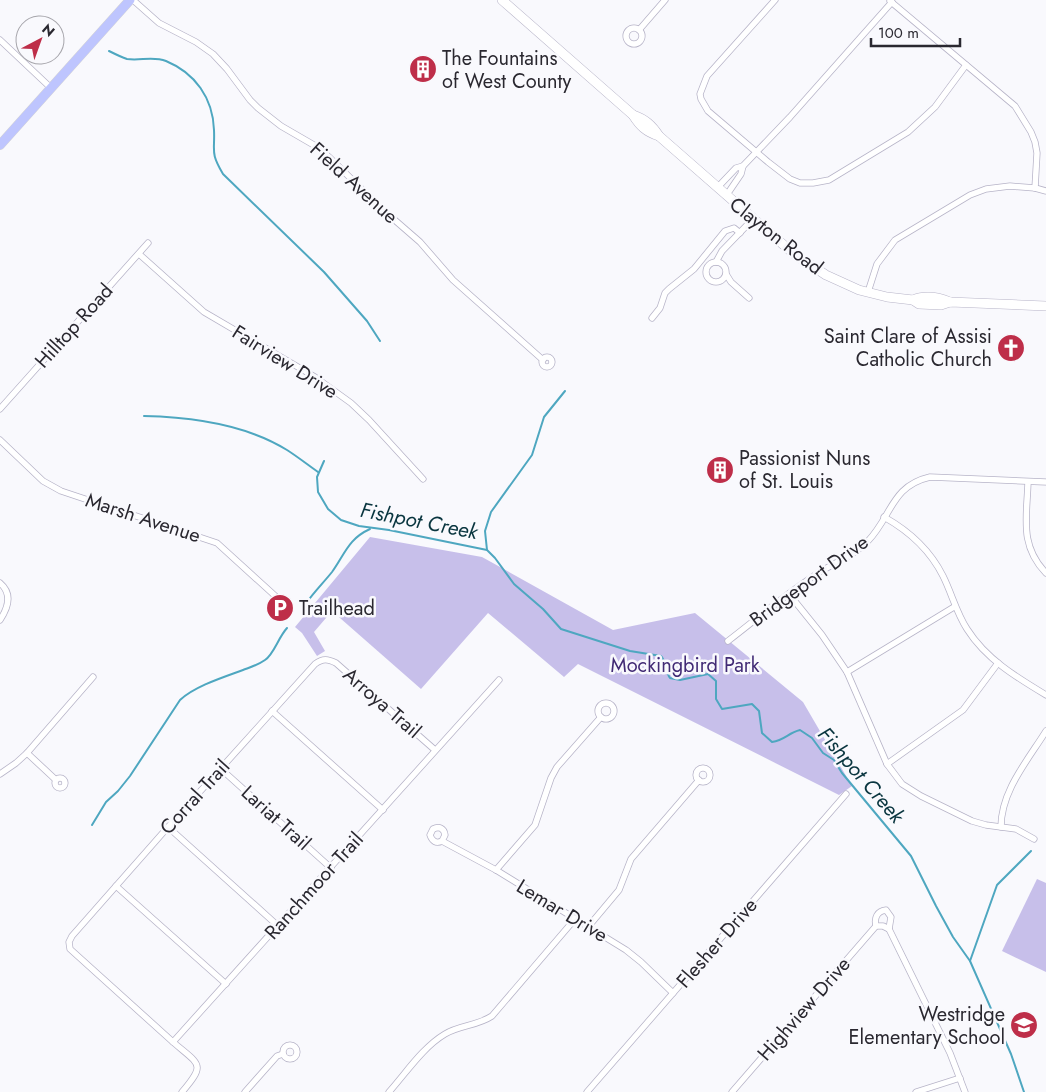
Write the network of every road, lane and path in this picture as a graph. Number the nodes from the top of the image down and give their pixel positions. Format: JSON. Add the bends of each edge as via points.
{"nodes":[{"id":1,"x":132,"y":0,"type":"edge"},
{"id":2,"x":502,"y":0,"type":"edge"},
{"id":3,"x":665,"y":0,"type":"edge"},
{"id":4,"x":775,"y":0,"type":"edge"},
{"id":5,"x":891,"y":1,"type":"edge"},
{"id":6,"x":639,"y":30,"type":"dead end"},
{"id":7,"x":0,"y":40,"type":"edge"},
{"id":8,"x":966,"y":65,"type":"junction"},
{"id":9,"x":52,"y":88,"type":"junction"},
{"id":10,"x":0,"y":145,"type":"edge"},
{"id":11,"x":756,"y":151,"type":"junction"},
{"id":12,"x":743,"y":166,"type":"junction"},
{"id":13,"x":717,"y":188,"type":"junction"},
{"id":14,"x":1035,"y":188,"type":"junction"},
{"id":15,"x":1046,"y":191,"type":"edge"},
{"id":16,"x":726,"y":196,"type":"junction"},
{"id":17,"x":753,"y":219,"type":"junction"},
{"id":18,"x":740,"y":233,"type":"junction"},
{"id":19,"x":148,"y":243,"type":"dead end"},
{"id":20,"x":139,"y":254,"type":"junction"},
{"id":21,"x":716,"y":262,"type":"junction"},
{"id":22,"x":726,"y":274,"type":"junction"},
{"id":23,"x":868,"y":292,"type":"junction"},
{"id":24,"x":750,"y":298,"type":"dead end"},
{"id":25,"x":1046,"y":306,"type":"edge"},
{"id":26,"x":652,"y":318,"type":"dead end"},
{"id":27,"x":543,"y":360,"type":"dead end"},
{"id":28,"x":0,"y":409,"type":"edge"},
{"id":29,"x":0,"y":440,"type":"edge"},
{"id":30,"x":423,"y":479,"type":"dead end"},
{"id":31,"x":1028,"y":482,"type":"junction"},
{"id":32,"x":1046,"y":482,"type":"edge"},
{"id":33,"x":884,"y":517,"type":"junction"},
{"id":34,"x":1046,"y":573,"type":"edge"},
{"id":35,"x":0,"y":583,"type":"edge"},
{"id":36,"x":789,"y":594,"type":"junction"},
{"id":37,"x":283,"y":603,"type":"dead end"},
{"id":38,"x":954,"y":606,"type":"junction"},
{"id":39,"x":0,"y":620,"type":"edge"},
{"id":40,"x":728,"y":641,"type":"dead end"},
{"id":41,"x":326,"y":659,"type":"joint"},
{"id":42,"x":998,"y":663,"type":"junction"},
{"id":43,"x":847,"y":672,"type":"junction"},
{"id":44,"x":93,"y":677,"type":"dead end"},
{"id":45,"x":499,"y":680,"type":"dead end"},
{"id":46,"x":1046,"y":695,"type":"edge"},
{"id":47,"x":272,"y":711,"type":"junction"},
{"id":48,"x":601,"y":717,"type":"dead end"},
{"id":49,"x":1046,"y":731,"type":"edge"},
{"id":50,"x":435,"y":750,"type":"junction"},
{"id":51,"x":27,"y":753,"type":"junction"},
{"id":52,"x":887,"y":764,"type":"junction"},
{"id":53,"x":220,"y":769,"type":"junction"},
{"id":54,"x":0,"y":774,"type":"edge"},
{"id":55,"x":56,"y":780,"type":"dead end"},
{"id":56,"x":699,"y":780,"type":"dead end"},
{"id":57,"x":846,"y":794,"type":"dead end"},
{"id":58,"x":383,"y":810,"type":"junction"},
{"id":59,"x":168,"y":827,"type":"junction"},
{"id":60,"x":1001,"y":827,"type":"junction"},
{"id":61,"x":1034,"y":839,"type":"dead end"},
{"id":62,"x":442,"y":841,"type":"dead end"},
{"id":63,"x":330,"y":868,"type":"junction"},
{"id":64,"x":496,"y":870,"type":"junction"},
{"id":65,"x":116,"y":886,"type":"junction"},
{"id":66,"x":575,"y":919,"type":"junction"},
{"id":67,"x":277,"y":925,"type":"junction"},
{"id":68,"x":876,"y":926,"type":"junction"},
{"id":69,"x":588,"y":927,"type":"junction"},
{"id":70,"x":889,"y":929,"type":"junction"},
{"id":71,"x":226,"y":984,"type":"junction"},
{"id":72,"x":673,"y":993,"type":"junction"},
{"id":73,"x":173,"y":1042,"type":"junction"},
{"id":74,"x":283,"y":1054,"type":"dead end"},
{"id":75,"x":960,"y":1078,"type":"junction"},
{"id":76,"x":182,"y":1092,"type":"edge"},
{"id":77,"x":245,"y":1092,"type":"edge"},
{"id":78,"x":389,"y":1092,"type":"edge"},
{"id":79,"x":587,"y":1092,"type":"edge"},
{"id":80,"x":733,"y":1092,"type":"edge"},
{"id":81,"x":916,"y":1092,"type":"edge"},
{"id":82,"x":965,"y":1092,"type":"edge"}],
"edges":[{"from":1,"to":9,"type":"main road"},
{"from":1,"to":27,"type":"street","name":"Field Avenue","via":[[159,23],[206,48],[254,104],[329,157],[420,242],[453,280]]},
{"from":2,"to":13,"type":"main road","name":"Clayton Road","via":[[633,115],[649,133],[659,136]]},
{"from":3,"to":6,"type":"street"},
{"from":4,"to":11,"type":"street","via":[[706,76],[702,88],[701,99],[708,111]]},
{"from":5,"to":8,"type":"street"},
{"from":5,"to":11,"type":"street","via":[[790,117]]},
{"from":7,"to":9,"type":"street"},
{"from":8,"to":11,"type":"street","via":[[935,107],[916,126],[829,180],[800,183],[780,172]]},
{"from":8,"to":14,"type":"street","via":[[1011,102],[1031,132],[1037,153]]},
{"from":9,"to":10,"type":"main road"},
{"from":11,"to":12,"type":"street"},
{"from":12,"to":13,"type":"street","via":[[736,168]]},
{"from":12,"to":16,"type":"street","via":[[742,174]]},
{"from":13,"to":16,"type":"main road","name":"Clayton Road"},
{"from":14,"to":15,"type":"street"},
{"from":14,"to":23,"type":"street","via":[[1010,186],[986,189],[909,231],[895,240],[881,257]]},
{"from":16,"to":17,"type":"main road","name":"Clayton Road"},
{"from":17,"to":18,"type":"street"},
{"from":17,"to":23,"type":"main road","name":"Clayton Road","via":[[814,268],[836,281]]},
{"from":18,"to":21,"type":"street"},
{"from":18,"to":26,"type":"street","via":[[734,228],[725,231],[694,269],[666,293]]},
{"from":19,"to":20,"type":"street","name":"Hilltop Road"},
{"from":20,"to":28,"type":"street","name":"Hilltop Road"},
{"from":20,"to":30,"type":"street","name":"Fairview Drive","via":[[204,312],[307,372],[351,403]]},
{"from":21,"to":22,"type":"street","via":[[724,265]]},
{"from":21,"to":22,"type":"street","via":[[708,266],[709,277],[720,281]]},
{"from":22,"to":24,"type":"street"},
{"from":23,"to":25,"type":"main road","name":"Clayton Road","via":[[913,300],[919,304]]},
{"from":29,"to":37,"type":"street","name":"Marsh Avenue","via":[[43,481],[61,491],[216,543]]},
{"from":31,"to":32,"type":"street","name":"Bridgeport Drive"},
{"from":31,"to":33,"type":"street","name":"Bridgeport Drive","via":[[925,478],[902,490]]},
{"from":31,"to":34,"type":"street","via":[[1028,544],[1034,559]]},
{"from":33,"to":36,"type":"street","name":"Bridgeport Drive","via":[[867,543]]},
{"from":33,"to":38,"type":"street","via":[[910,534],[927,552],[944,577]]},
{"from":35,"to":39,"type":"street","via":[[9,599]]},
{"from":36,"to":40,"type":"street","name":"Bridgeport Drive"},
{"from":36,"to":43,"type":"street"},
{"from":38,"to":42,"type":"street","via":[[967,630]]},
{"from":38,"to":43,"type":"street"},
{"from":41,"to":47,"type":"street","name":"Corral Trail","via":[[316,664]]},
{"from":41,"to":50,"type":"street","name":"Arroya Trail","via":[[336,663]]},
{"from":42,"to":46,"type":"street"},
{"from":42,"to":52,"type":"street","via":[[963,710]]},
{"from":43,"to":52,"type":"street"},
{"from":44,"to":51,"type":"street"},
{"from":45,"to":50,"type":"street","name":"Ranchmoor Trail"},
{"from":47,"to":53,"type":"street","name":"Corral Trail"},
{"from":47,"to":58,"type":"street"},
{"from":48,"to":64,"type":"street","via":[[557,767],[535,825]]},
{"from":49,"to":60,"type":"street","via":[[1008,792]]},
{"from":50,"to":58,"type":"street","name":"Ranchmoor Trail"},
{"from":51,"to":54,"type":"street"},
{"from":51,"to":55,"type":"street"},
{"from":52,"to":60,"type":"street","via":[[902,784],[911,790],[972,821]]},
{"from":53,"to":59,"type":"street","name":"Corral Trail"},
{"from":53,"to":63,"type":"street","name":"Lariat Trail"},
{"from":56,"to":69,"type":"street","via":[[631,859],[619,890]]},
{"from":57,"to":72,"type":"street","name":"Flesher Drive"},
{"from":58,"to":63,"type":"street","name":"Ranchmoor Trail"},
{"from":59,"to":65,"type":"street","name":"Corral Trail"},
{"from":59,"to":67,"type":"street"},
{"from":60,"to":61,"type":"street","via":[[1016,829]]},
{"from":62,"to":64,"type":"street","name":"Lemar Drive"},
{"from":63,"to":67,"type":"street","name":"Ranchmoor Trail"},
{"from":64,"to":66,"type":"street","name":"Lemar Drive"},
{"from":65,"to":71,"type":"street"},
{"from":65,"to":73,"type":"street","name":"Corral Trail","via":[[72,936],[70,949]]},
{"from":66,"to":69,"type":"street","name":"Lemar Drive"},
{"from":66,"to":78,"type":"street","via":[[492,1016],[436,1040]]},
{"from":67,"to":71,"type":"street","name":"Ranchmoor Trail"},
{"from":68,"to":70,"type":"street"},
{"from":68,"to":70,"type":"street","name":"Highview Drive","via":[[877,915],[886,910],[891,917]]},
{"from":68,"to":80,"type":"street","name":"Highview Drive"},
{"from":69,"to":72,"type":"street","name":"Lemar Drive","via":[[626,950]]},
{"from":70,"to":75,"type":"street","name":"Highview Drive"},
{"from":71,"to":73,"type":"street","name":"Ranchmoor Trail"},
{"from":72,"to":79,"type":"street","name":"Flesher Drive"},
{"from":73,"to":76,"type":"street","via":[[195,1062],[198,1069]]},
{"from":74,"to":77,"type":"street","via":[[277,1056]]},
{"from":75,"to":81,"type":"street"},
{"from":75,"to":82,"type":"street","name":"Highview Drive"}]}
